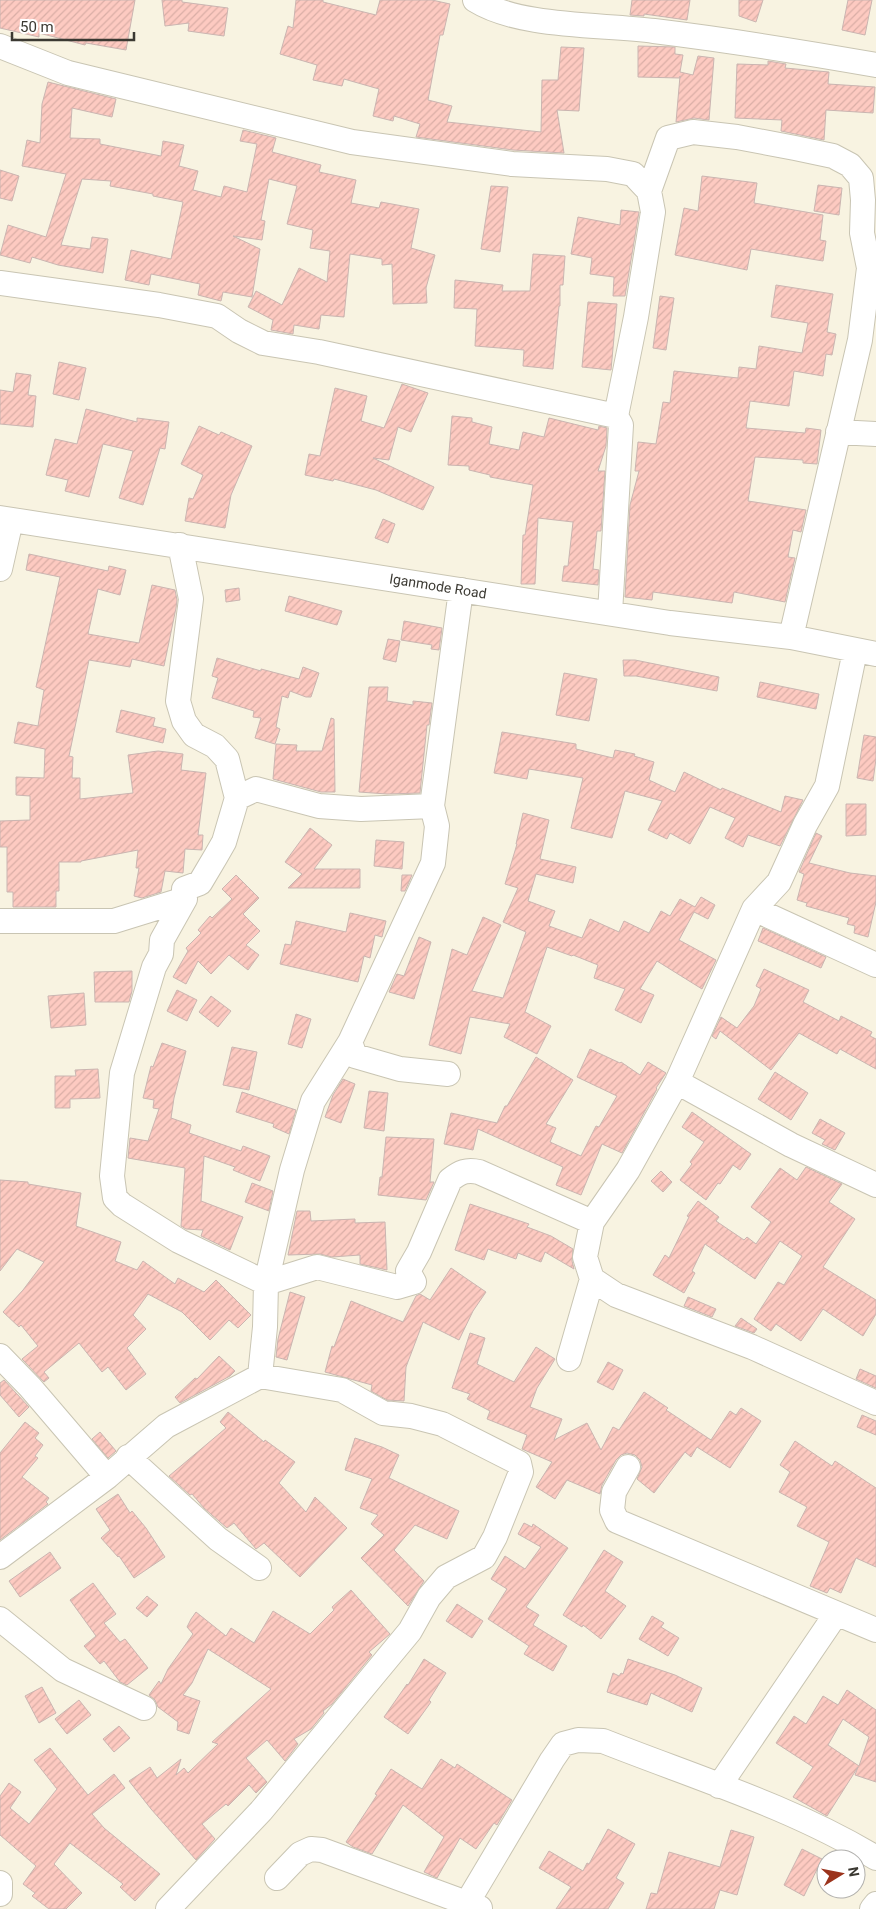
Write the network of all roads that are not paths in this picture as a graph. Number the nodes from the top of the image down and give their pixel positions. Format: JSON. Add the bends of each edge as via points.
{"nodes":[{"id":1,"x":475,"y":0,"type":"edge"},
{"id":2,"x":0,"y":46,"type":"edge"},
{"id":3,"x":876,"y":65,"type":"edge"},
{"id":4,"x":650,"y":191,"type":"junction"},
{"id":5,"x":0,"y":283,"type":"edge"},
{"id":6,"x":616,"y":416,"type":"junction"},
{"id":7,"x":838,"y":432,"type":"junction"},
{"id":8,"x":876,"y":434,"type":"edge"},
{"id":9,"x":5,"y":519,"type":"edge"},
{"id":10,"x":180,"y":545,"type":"junction"},
{"id":11,"x":0,"y":569,"type":"edge"},
{"id":12,"x":461,"y":590,"type":"junction"},
{"id":13,"x":610,"y":614,"type":"junction"},
{"id":14,"x":791,"y":637,"type":"junction"},
{"id":15,"x":866,"y":652,"type":"edge"},
{"id":16,"x":238,"y":798,"type":"junction"},
{"id":17,"x":432,"y":806,"type":"junction"},
{"id":18,"x":184,"y":899,"type":"junction"},
{"id":19,"x":754,"y":909,"type":"junction"},
{"id":20,"x":0,"y":921,"type":"edge"},
{"id":21,"x":876,"y":966,"type":"edge"},
{"id":22,"x":350,"y":1042,"type":"junction"},
{"id":23,"x":448,"y":1074,"type":"dead end"},
{"id":24,"x":677,"y":1082,"type":"junction"},
{"id":25,"x":876,"y":1185,"type":"edge"},
{"id":26,"x":592,"y":1222,"type":"junction"},
{"id":27,"x":592,"y":1279,"type":"junction"},
{"id":28,"x":266,"y":1283,"type":"junction"},
{"id":29,"x":0,"y":1356,"type":"edge"},
{"id":30,"x":569,"y":1359,"type":"dead end"},
{"id":31,"x":260,"y":1376,"type":"junction"},
{"id":32,"x":876,"y":1403,"type":"edge"},
{"id":33,"x":128,"y":1457,"type":"junction"},
{"id":34,"x":628,"y":1467,"type":"dead end"},
{"id":35,"x":107,"y":1477,"type":"junction"},
{"id":36,"x":0,"y":1556,"type":"edge"},
{"id":37,"x":259,"y":1568,"type":"dead end"},
{"id":38,"x":836,"y":1614,"type":"junction"},
{"id":39,"x":0,"y":1619,"type":"edge"},
{"id":40,"x":876,"y":1630,"type":"edge"},
{"id":41,"x":144,"y":1708,"type":"dead end"},
{"id":42,"x":719,"y":1786,"type":"junction"},
{"id":43,"x":876,"y":1858,"type":"edge"},
{"id":44,"x":277,"y":1878,"type":"dead end"},
{"id":45,"x":0,"y":1883,"type":"edge"},
{"id":46,"x":0,"y":1894,"type":"edge"},
{"id":47,"x":876,"y":1904,"type":"edge"},
{"id":48,"x":474,"y":1906,"type":"edge"},
{"id":49,"x":168,"y":1909,"type":"edge"},
{"id":50,"x":872,"y":1909,"type":"edge"}],
"edges":[{"from":1,"to":3,"type":"street","via":[[487,8],[527,19],[653,30]]},
{"from":2,"to":4,"type":"street","via":[[68,73],[352,142],[512,164],[633,174]]},
{"from":4,"to":6,"type":"street","via":[[653,212]]},
{"from":4,"to":7,"type":"street","via":[[668,138],[693,132],[737,137],[833,156],[850,165],[861,178],[862,233],[869,268],[860,340]]},
{"from":5,"to":6,"type":"street","via":[[217,316],[263,343]]},
{"from":6,"to":13,"type":"street","via":[[621,425]]},
{"from":7,"to":8,"type":"street"},
{"from":7,"to":14,"type":"street"},
{"from":9,"to":10,"type":"street","name":"Iganmode Road"},
{"from":9,"to":11,"type":"street"},
{"from":10,"to":12,"type":"street","name":"Iganmode Road"},
{"from":10,"to":16,"type":"street","via":[[191,599],[178,701],[184,721],[194,735],[215,746],[226,759]]},
{"from":12,"to":13,"type":"street","name":"Iganmode Road"},
{"from":12,"to":17,"type":"street"},
{"from":13,"to":14,"type":"street","name":"Iganmode Road"},
{"from":14,"to":15,"type":"street","name":"Iganmode Road"},
{"from":15,"to":19,"type":"street","via":[[827,786],[804,825],[779,882]]},
{"from":16,"to":17,"type":"street","via":[[256,789],[319,806],[361,809]]},
{"from":16,"to":18,"type":"street","via":[[224,842],[200,883],[184,889]]},
{"from":17,"to":22,"type":"street","via":[[437,826],[433,862]]},
{"from":18,"to":20,"type":"street","via":[[114,921]]},
{"from":18,"to":28,"type":"street","via":[[162,940],[161,954],[154,967],[122,1073],[112,1176],[115,1198],[179,1241]]},
{"from":19,"to":21,"type":"street"},
{"from":19,"to":24,"type":"street"},
{"from":22,"to":23,"type":"street","via":[[355,1056],[400,1069]]},
{"from":22,"to":28,"type":"street","via":[[312,1101]]},
{"from":24,"to":25,"type":"street","via":[[791,1145]]},
{"from":24,"to":26,"type":"street","via":[[628,1170]]},
{"from":26,"to":27,"type":"street","via":[[585,1257]]},
{"from":26,"to":28,"type":"street","via":[[468,1170],[450,1180],[408,1271],[414,1282],[397,1287],[317,1267]]},
{"from":27,"to":30,"type":"street"},
{"from":27,"to":32,"type":"street","via":[[616,1295],[752,1347]]},
{"from":28,"to":31,"type":"street"},
{"from":29,"to":35,"type":"street"},
{"from":31,"to":33,"type":"street","via":[[166,1426]]},
{"from":31,"to":49,"type":"street","via":[[342,1390],[383,1413],[442,1424],[519,1463],[521,1472],[484,1557],[446,1577],[429,1597],[410,1631],[260,1811]]},
{"from":33,"to":35,"type":"street"},
{"from":33,"to":37,"type":"street","via":[[218,1539]]},
{"from":34,"to":38,"type":"street","via":[[614,1492],[612,1510],[617,1521]]},
{"from":35,"to":36,"type":"street"},
{"from":38,"to":40,"type":"street"},
{"from":38,"to":42,"type":"street"},
{"from":39,"to":41,"type":"street","via":[[63,1670]]},
{"from":42,"to":43,"type":"street","via":[[786,1812]]},
{"from":42,"to":48,"type":"street","via":[[603,1741],[578,1740],[563,1744]]},
{"from":44,"to":48,"type":"street","via":[[300,1854],[310,1849],[322,1850]]},
{"from":45,"to":46,"type":"street"},
{"from":47,"to":50,"type":"street"}]}
